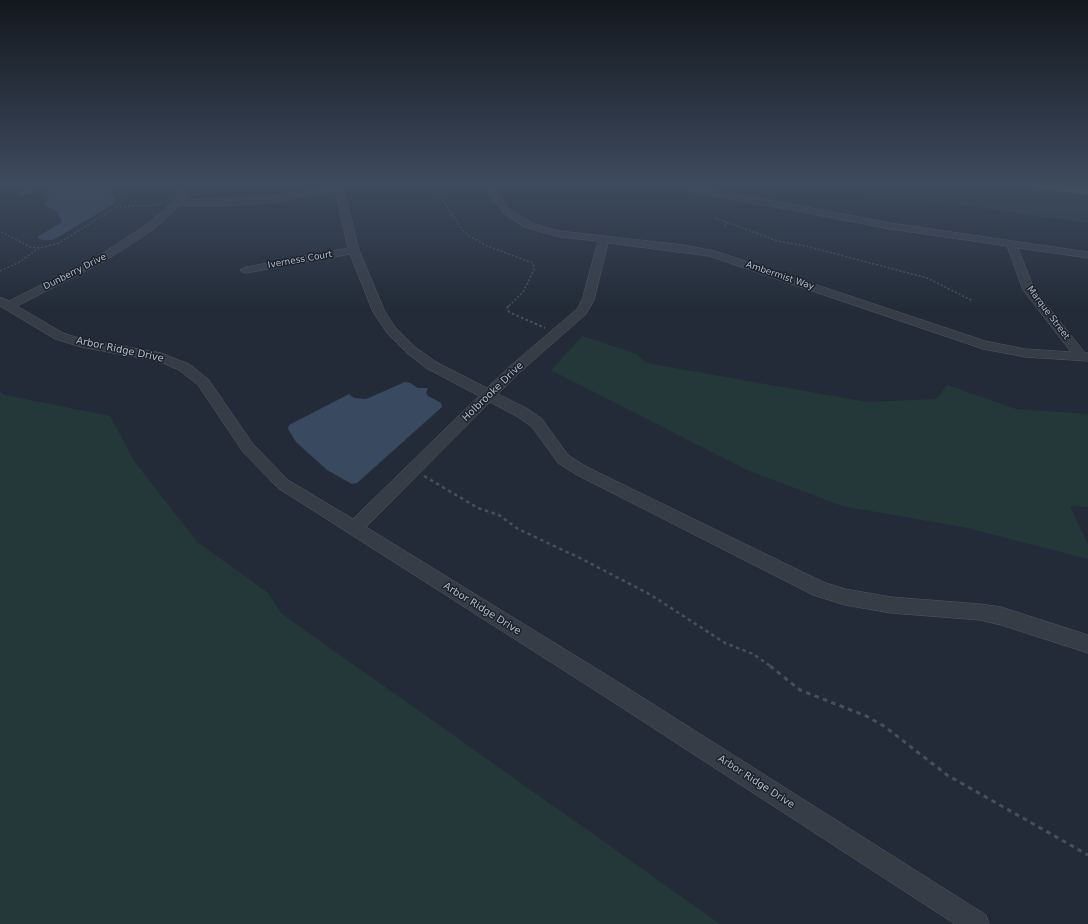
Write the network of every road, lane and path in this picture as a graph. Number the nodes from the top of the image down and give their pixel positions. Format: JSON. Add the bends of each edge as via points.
{"nodes":[{"id":1,"x":88,"y":225,"type":"edge"},
{"id":2,"x":152,"y":225,"type":"edge"},
{"id":3,"x":347,"y":225,"type":"edge"},
{"id":4,"x":461,"y":225,"type":"edge"},
{"id":5,"x":528,"y":225,"type":"edge"},
{"id":6,"x":735,"y":225,"type":"edge"},
{"id":7,"x":890,"y":225,"type":"edge"},
{"id":8,"x":1,"y":232,"type":"dead end"},
{"id":9,"x":604,"y":239,"type":"junction"},
{"id":10,"x":1011,"y":243,"type":"junction"},
{"id":11,"x":39,"y":248,"type":"junction"},
{"id":12,"x":354,"y":250,"type":"junction"},
{"id":13,"x":1088,"y":255,"type":"edge"},
{"id":14,"x":246,"y":270,"type":"dead end"},
{"id":15,"x":0,"y":271,"type":"edge"},
{"id":16,"x":973,"y":301,"type":"dead end"},
{"id":17,"x":4,"y":303,"type":"edge"},
{"id":18,"x":557,"y":334,"type":"junction"},
{"id":19,"x":1084,"y":357,"type":"edge"},
{"id":20,"x":489,"y":395,"type":"junction"},
{"id":21,"x":413,"y":469,"type":"junction"},
{"id":22,"x":354,"y":529,"type":"junction"},
{"id":23,"x":1088,"y":644,"type":"edge"},
{"id":24,"x":1088,"y":855,"type":"edge"},
{"id":25,"x":977,"y":924,"type":"edge"}],
"edges":[{"from":1,"to":11,"type":"path","via":[[65,240]]},
{"from":2,"to":17,"type":"street","name":"Dunberry Drive","via":[[101,259]]},
{"from":3,"to":12,"type":"street"},
{"from":4,"to":18,"type":"path","via":[[468,235],[487,246],[533,263],[534,270],[523,292],[508,305],[507,309]]},
{"from":5,"to":9,"type":"street","name":"Ambermist Way","via":[[560,234]]},
{"from":6,"to":16,"type":"path","via":[[778,241],[926,278]]},
{"from":7,"to":10,"type":"street"},
{"from":8,"to":11,"type":"path","via":[[30,247]]},
{"from":9,"to":18,"type":"street","name":"Holbrooke Drive","via":[[588,300],[575,319]]},
{"from":9,"to":19,"type":"street","name":"Ambermist Way","via":[[711,253],[983,345],[1025,353]]},
{"from":10,"to":13,"type":"street"},
{"from":10,"to":19,"type":"street","name":"Marque Street","via":[[1029,290]]},
{"from":11,"to":15,"type":"path","via":[[18,263]]},
{"from":12,"to":14,"type":"street","name":"Iverness Court"},
{"from":12,"to":20,"type":"street","via":[[379,312],[390,330],[431,365]]},
{"from":17,"to":22,"type":"street","name":"Arbor Ridge Drive","via":[[59,336],[81,343],[161,357],[184,367],[203,382],[248,448],[283,484]]},
{"from":18,"to":20,"type":"street","name":"Holbrooke Drive"},
{"from":20,"to":21,"type":"street","name":"Holbrooke Drive"},
{"from":20,"to":23,"type":"street","via":[[537,423],[563,459],[582,471],[819,588],[845,597],[891,605],[1001,616]]},
{"from":21,"to":22,"type":"street","name":"Holbrooke Drive"},
{"from":21,"to":24,"type":"path","via":[[478,508],[499,515],[528,534],[582,558],[651,595],[725,643],[753,654],[800,690],[866,716],[884,726],[946,775]]},
{"from":22,"to":25,"type":"street","name":"Arbor Ridge Drive","via":[[618,693]]}]}
